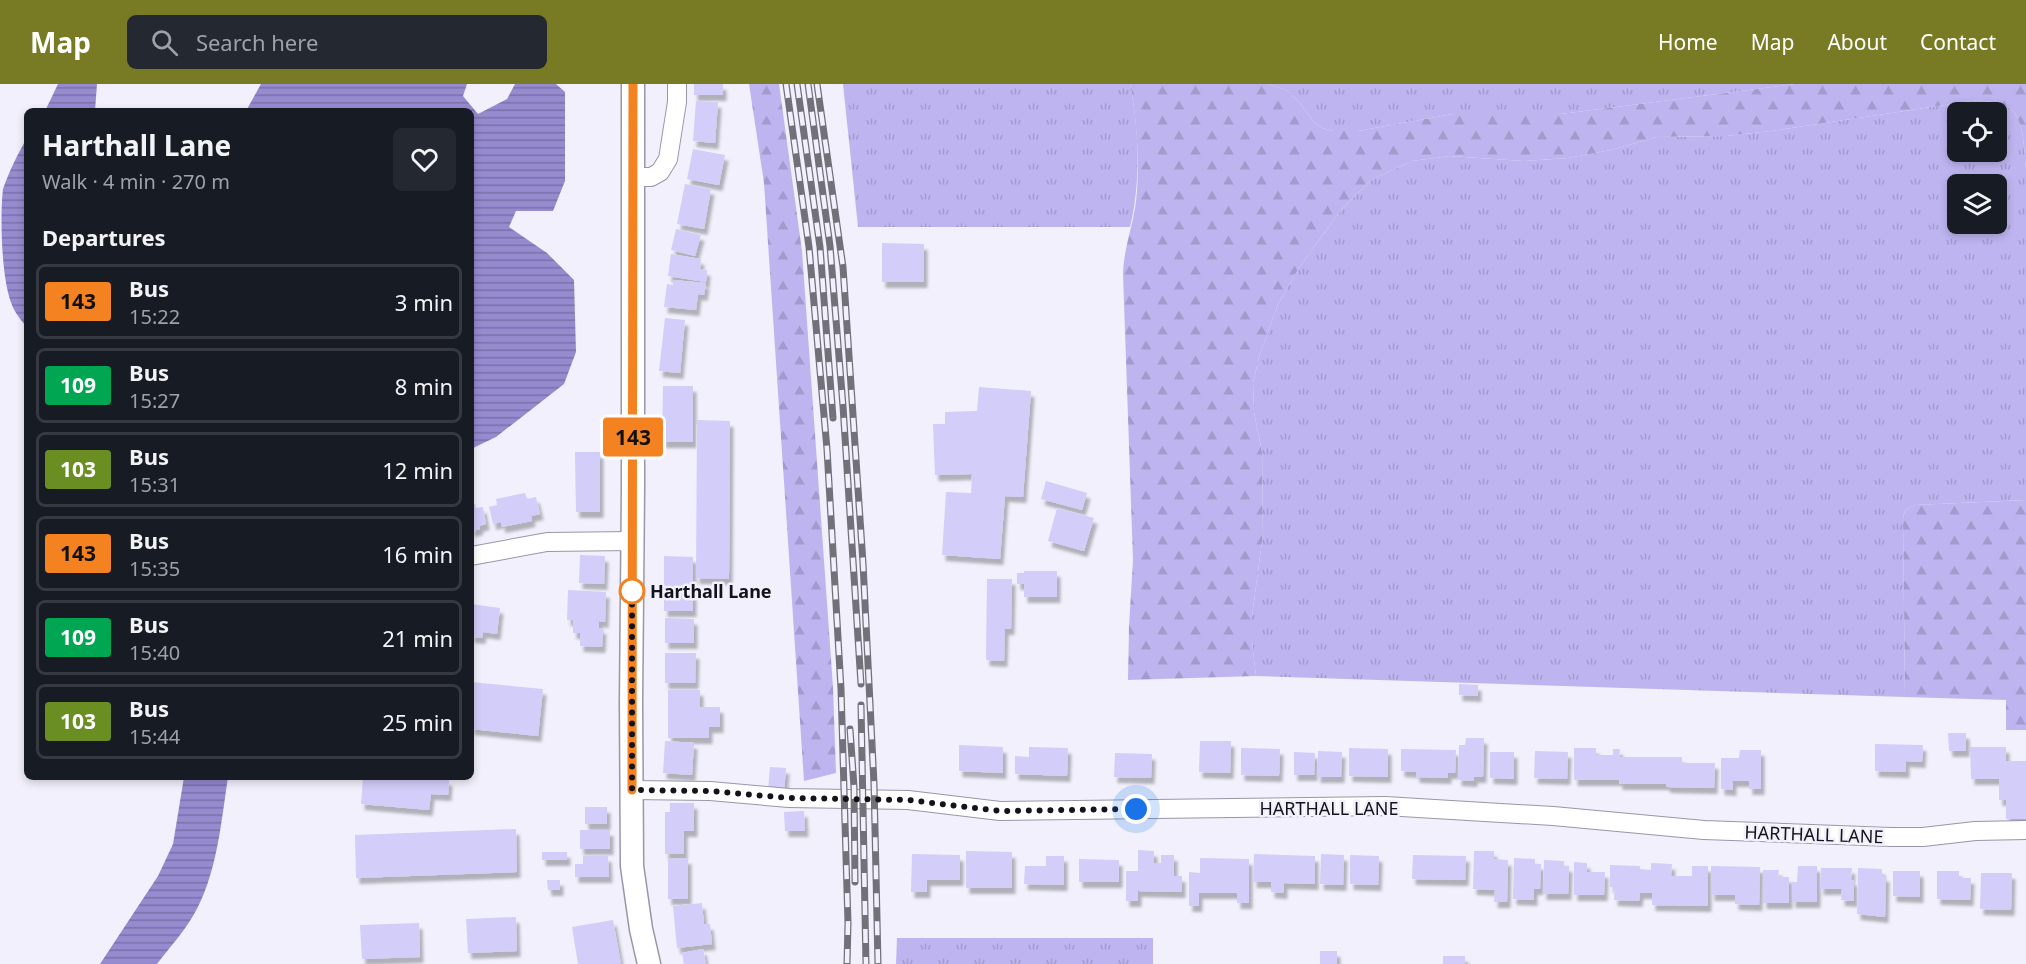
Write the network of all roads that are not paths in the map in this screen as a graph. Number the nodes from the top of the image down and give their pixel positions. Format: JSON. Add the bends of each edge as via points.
{"nodes":[{"id":1,"x":633,"y":84,"type":"edge"},
{"id":2,"x":677,"y":84,"type":"edge"},
{"id":3,"x":634,"y":177,"type":"junction"},
{"id":4,"x":632,"y":541,"type":"junction"},
{"id":5,"x":474,"y":555,"type":"edge"},
{"id":6,"x":632,"y":790,"type":"junction"},
{"id":7,"x":2026,"y":830,"type":"edge"},
{"id":8,"x":649,"y":964,"type":"edge"}],
"edges":[{"from":1,"to":3,"type":"street"},
{"from":2,"to":3,"type":"street","via":[[668,159],[660,172],[651,177]]},
{"from":3,"to":4,"type":"street"},
{"from":4,"to":5,"type":"street","via":[[547,542]]},
{"from":4,"to":6,"type":"street"},
{"from":6,"to":7,"type":"street","name":"HARTHALL LANE","via":[[908,800],[1000,811],[1385,806],[1704,830],[1891,837]]},
{"from":6,"to":8,"type":"street","via":[[632,866]]}]}
